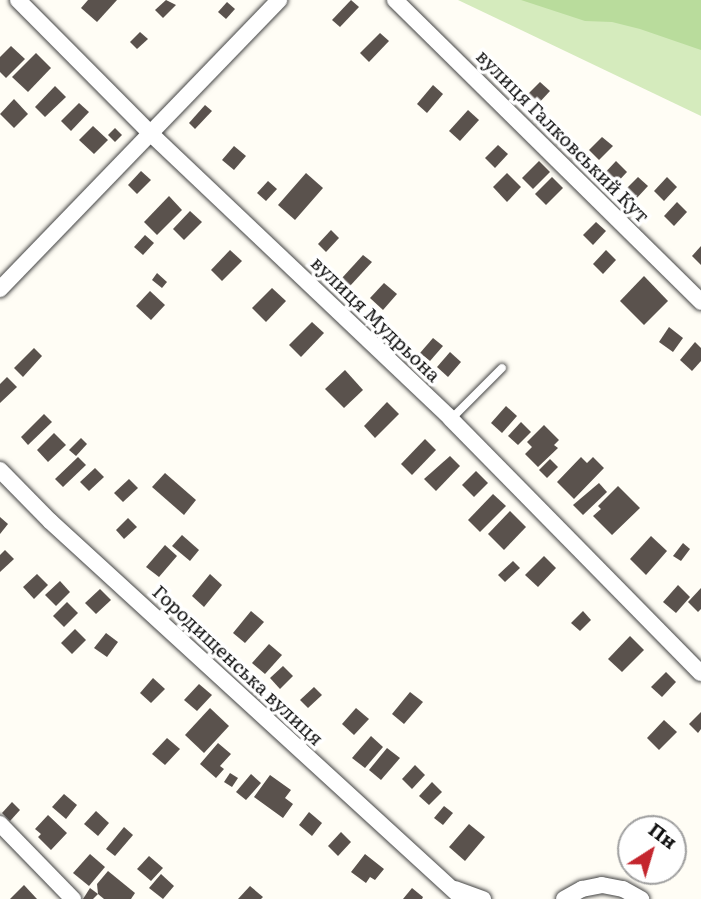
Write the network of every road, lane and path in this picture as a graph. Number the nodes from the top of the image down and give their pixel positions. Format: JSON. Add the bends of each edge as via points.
{"nodes":[{"id":1,"x":18,"y":0,"type":"edge"},
{"id":2,"x":279,"y":0,"type":"edge"},
{"id":3,"x":396,"y":0,"type":"edge"},
{"id":4,"x":149,"y":132,"type":"junction"},
{"id":5,"x":0,"y":289,"type":"edge"},
{"id":6,"x":701,"y":302,"type":"edge"},
{"id":7,"x":502,"y":368,"type":"dead end"},
{"id":8,"x":451,"y":419,"type":"junction"},
{"id":9,"x":0,"y":470,"type":"edge"},
{"id":10,"x":701,"y":673,"type":"edge"},
{"id":11,"x":0,"y":824,"type":"edge"},
{"id":12,"x":457,"y":893,"type":"edge"},
{"id":13,"x":73,"y":899,"type":"edge"},
{"id":14,"x":483,"y":899,"type":"edge"},
{"id":15,"x":564,"y":899,"type":"edge"},
{"id":16,"x":641,"y":899,"type":"edge"}],
"edges":[{"from":1,"to":4,"type":"street","name":"вулиця Мудрьона"},
{"from":2,"to":4,"type":"street"},
{"from":3,"to":6,"type":"street","name":"вулиця Галковський Кут"},
{"from":4,"to":5,"type":"street"},
{"from":4,"to":8,"type":"street","name":"вулиця Мудрьона"},
{"from":7,"to":8,"type":"lane"},
{"from":8,"to":10,"type":"street","name":"вулиця Мудрьона"},
{"from":9,"to":12,"type":"street","name":"Городищенська вулиця"},
{"from":11,"to":13,"type":"street"},
{"from":12,"to":14,"type":"street","name":"Городищенська вулиця"},
{"from":15,"to":16,"type":"street","via":[[603,885]]}]}
